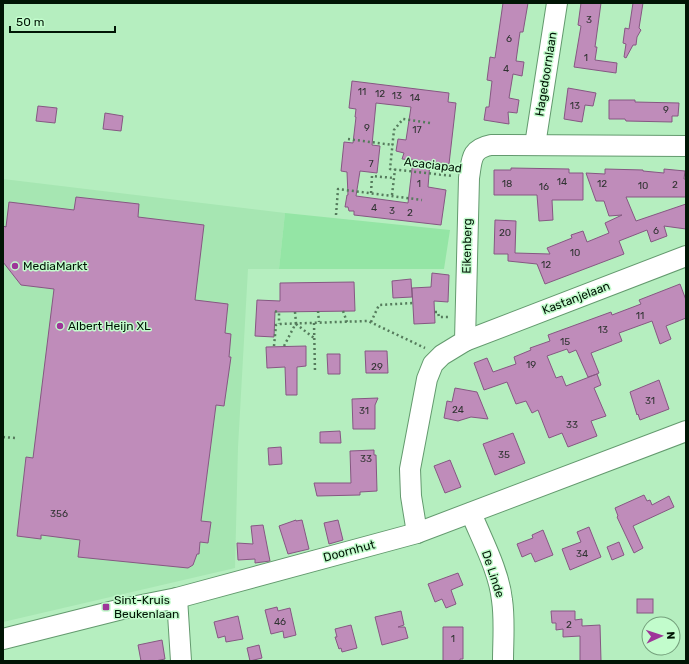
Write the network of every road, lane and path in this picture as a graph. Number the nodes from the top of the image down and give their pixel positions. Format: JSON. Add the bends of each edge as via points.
{"nodes":[{"id":1,"x":557,"y":3,"type":"edge"},
{"id":2,"x":430,"y":123,"type":"dead end"},
{"id":3,"x":348,"y":139,"type":"dead end"},
{"id":4,"x":392,"y":145,"type":"junction"},
{"id":5,"x":535,"y":145,"type":"junction"},
{"id":6,"x":686,"y":146,"type":"edge"},
{"id":7,"x":395,"y":169,"type":"junction"},
{"id":8,"x":394,"y":178,"type":"junction"},
{"id":9,"x":469,"y":178,"type":"junction"},
{"id":10,"x":371,"y":193,"type":"junction"},
{"id":11,"x":392,"y":196,"type":"junction"},
{"id":12,"x":422,"y":200,"type":"dead end"},
{"id":13,"x":336,"y":215,"type":"dead end"},
{"id":14,"x":686,"y":256,"type":"edge"},
{"id":15,"x":413,"y":303,"type":"dead end"},
{"id":16,"x":275,"y":311,"type":"dead end"},
{"id":17,"x":318,"y":311,"type":"dead end"},
{"id":18,"x":343,"y":311,"type":"dead end"},
{"id":19,"x":295,"y":312,"type":"dead end"},
{"id":20,"x":314,"y":322,"type":"junction"},
{"id":21,"x":319,"y":322,"type":"junction"},
{"id":22,"x":347,"y":322,"type":"junction"},
{"id":23,"x":371,"y":322,"type":"junction"},
{"id":24,"x":296,"y":323,"type":"junction"},
{"id":25,"x":279,"y":324,"type":"junction"},
{"id":26,"x":314,"y":338,"type":"junction"},
{"id":27,"x":465,"y":341,"type":"junction"},
{"id":28,"x":274,"y":346,"type":"dead end"},
{"id":29,"x":284,"y":346,"type":"dead end"},
{"id":30,"x":440,"y":356,"type":"junction"},
{"id":31,"x":315,"y":372,"type":"dead end"},
{"id":32,"x":686,"y":431,"type":"edge"},
{"id":33,"x":3,"y":437,"type":"edge"},
{"id":34,"x":16,"y":438,"type":"dead end"},
{"id":35,"x":471,"y":514,"type":"junction"},
{"id":36,"x":417,"y":533,"type":"junction"},
{"id":37,"x":177,"y":598,"type":"junction"},
{"id":38,"x":3,"y":639,"type":"edge"},
{"id":39,"x":181,"y":661,"type":"edge"},
{"id":40,"x":503,"y":661,"type":"edge"}],
"edges":[{"from":1,"to":5,"type":"street","name":"Hagedoornlaan"},
{"from":2,"to":4,"type":"path","name":"Acaciapad","via":[[403,120],[394,130]]},
{"from":3,"to":4,"type":"path","name":"Acaciapad"},
{"from":4,"to":7,"type":"path","name":"Acaciapad","via":[[390,169]]},
{"from":5,"to":6,"type":"street","name":"Eikenberg"},
{"from":5,"to":9,"type":"street","name":"Eikenberg","via":[[483,146],[473,154]]},
{"from":7,"to":8,"type":"path","name":"Acaciapad"},
{"from":7,"to":9,"type":"path","name":"Acaciapad"},
{"from":8,"to":10,"type":"path","name":"Acaciapad","via":[[372,176]]},
{"from":8,"to":11,"type":"path","name":"Acaciapad"},
{"from":9,"to":27,"type":"street","name":"Eikenberg"},
{"from":10,"to":11,"type":"path"},
{"from":10,"to":13,"type":"path","via":[[338,189]]},
{"from":11,"to":12,"type":"path"},
{"from":14,"to":27,"type":"street","name":"Kastanjelaan"},
{"from":15,"to":23,"type":"path","via":[[378,305]]},
{"from":16,"to":25,"type":"path","via":[[279,313]]},
{"from":17,"to":21,"type":"path"},
{"from":18,"to":22,"type":"path"},
{"from":19,"to":24,"type":"path"},
{"from":20,"to":21,"type":"path"},
{"from":20,"to":24,"type":"path"},
{"from":20,"to":26,"type":"path"},
{"from":21,"to":22,"type":"path"},
{"from":22,"to":23,"type":"path"},
{"from":23,"to":30,"type":"path"},
{"from":24,"to":25,"type":"path"},
{"from":24,"to":26,"type":"path"},
{"from":24,"to":29,"type":"path"},
{"from":25,"to":28,"type":"path","via":[[276,325]]},
{"from":26,"to":31,"type":"path"},
{"from":27,"to":30,"type":"street"},
{"from":30,"to":36,"type":"street","via":[[427,378],[411,460],[411,496]]},
{"from":32,"to":35,"type":"street","name":"Doornhut"},
{"from":33,"to":34,"type":"path"},
{"from":35,"to":36,"type":"street","name":"Doornhut"},
{"from":35,"to":40,"type":"street","name":"De Linde","via":[[500,589]]},
{"from":36,"to":37,"type":"street","name":"Doornhut"},
{"from":37,"to":38,"type":"street","name":"Doornhut"},
{"from":37,"to":39,"type":"street"}]}
